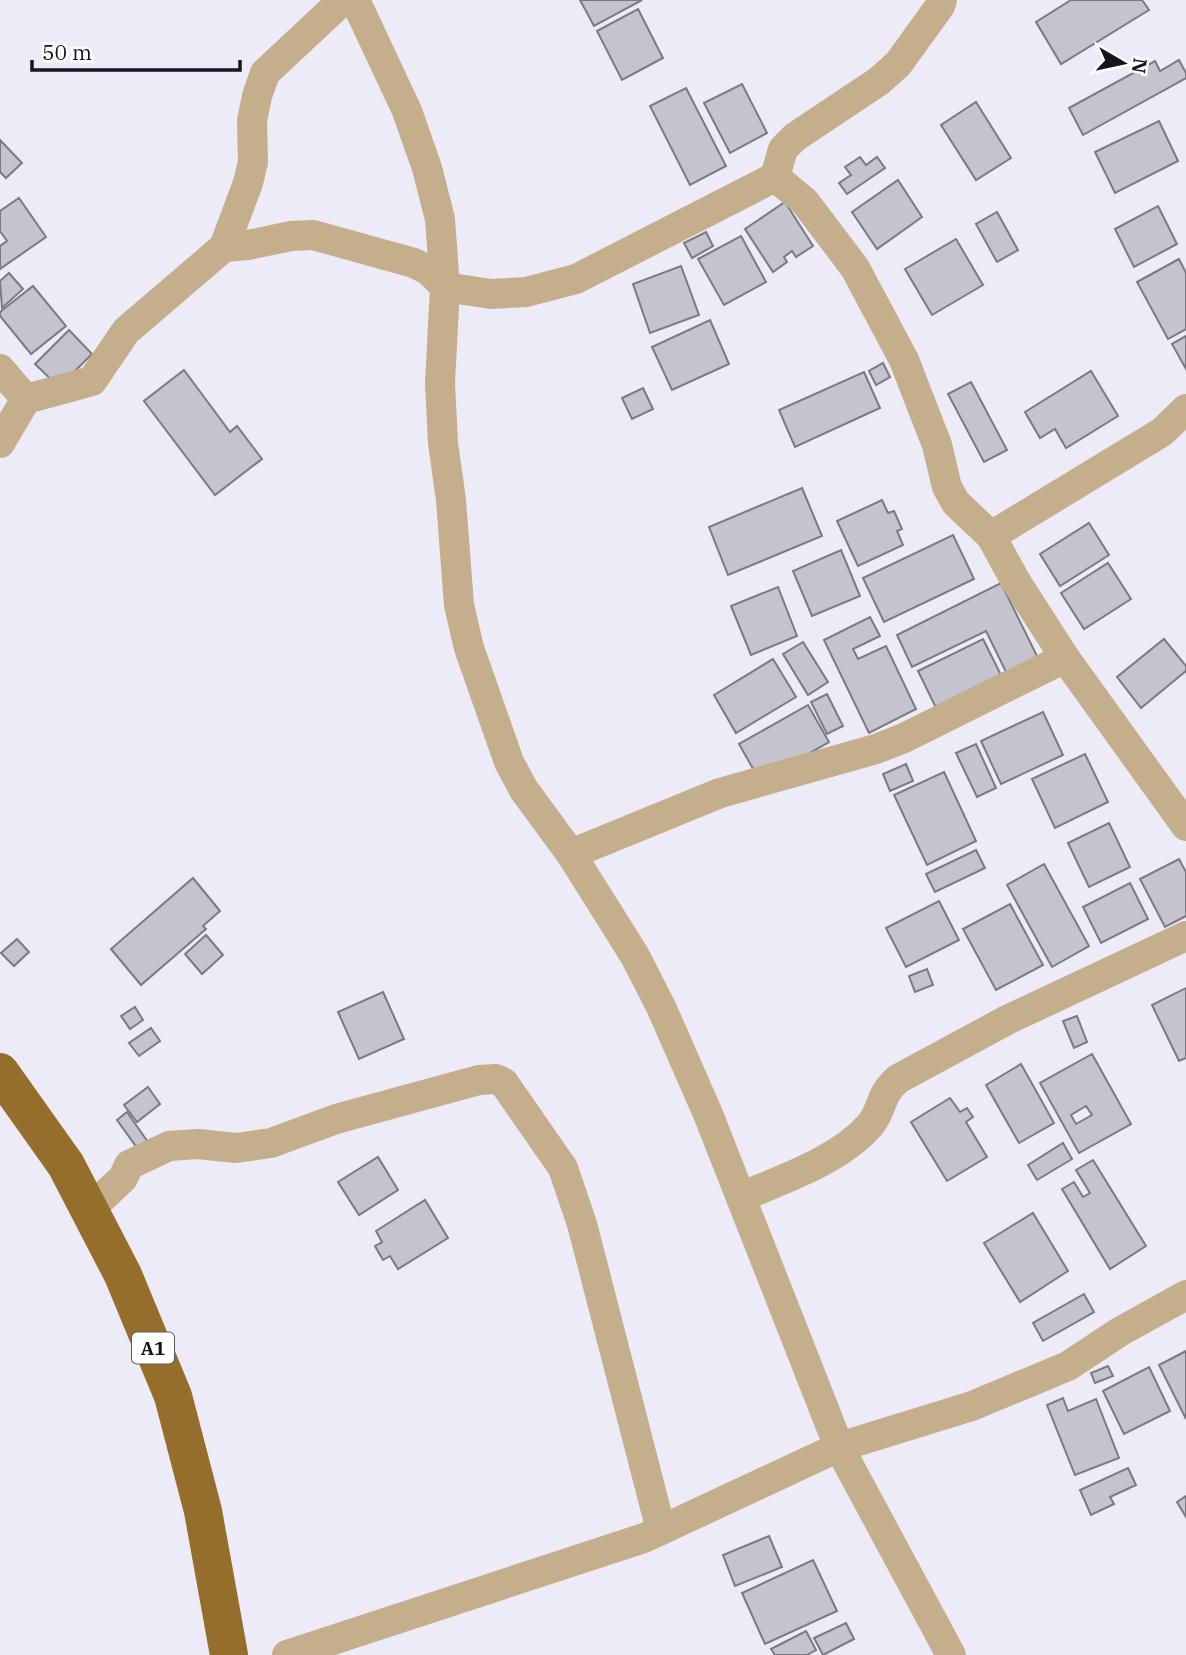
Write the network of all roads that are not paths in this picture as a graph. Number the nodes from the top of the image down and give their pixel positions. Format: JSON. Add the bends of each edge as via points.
{"nodes":[{"id":1,"x":342,"y":0,"type":"edge"},
{"id":2,"x":355,"y":0,"type":"edge"},
{"id":3,"x":942,"y":0,"type":"edge"},
{"id":4,"x":775,"y":177,"type":"junction"},
{"id":5,"x":224,"y":247,"type":"junction"},
{"id":6,"x":445,"y":287,"type":"junction"},
{"id":7,"x":0,"y":369,"type":"edge"},
{"id":8,"x":26,"y":399,"type":"junction"},
{"id":9,"x":1186,"y":409,"type":"edge"},
{"id":10,"x":0,"y":443,"type":"edge"},
{"id":11,"x":991,"y":536,"type":"junction"},
{"id":12,"x":1065,"y":658,"type":"junction"},
{"id":13,"x":1186,"y":826,"type":"edge"},
{"id":14,"x":571,"y":854,"type":"junction"},
{"id":15,"x":1186,"y":936,"type":"edge"},
{"id":16,"x":0,"y":1072,"type":"edge"},
{"id":17,"x":741,"y":1197,"type":"junction"},
{"id":18,"x":89,"y":1210,"type":"junction"},
{"id":19,"x":1186,"y":1295,"type":"edge"},
{"id":20,"x":839,"y":1447,"type":"junction"},
{"id":21,"x":661,"y":1530,"type":"junction"},
{"id":22,"x":229,"y":1655,"type":"edge"},
{"id":23,"x":287,"y":1655,"type":"edge"},
{"id":24,"x":951,"y":1655,"type":"edge"}],
"edges":[{"from":1,"to":5,"type":"street","via":[[265,73],[252,121],[253,162]]},
{"from":2,"to":6,"type":"street","via":[[407,111],[427,168],[440,219]]},
{"from":3,"to":4,"type":"street","via":[[898,64],[794,137],[783,149]]},
{"from":4,"to":6,"type":"street","via":[[576,279],[526,292],[491,294]]},
{"from":4,"to":11,"type":"street","via":[[805,202],[855,268],[904,360],[937,444],[947,487],[956,503]]},
{"from":5,"to":6,"type":"street","via":[[313,235],[414,263]]},
{"from":5,"to":8,"type":"street","via":[[126,331],[92,381]]},
{"from":6,"to":14,"type":"street","via":[[440,383],[459,605],[469,648],[509,762]]},
{"from":7,"to":8,"type":"street"},
{"from":8,"to":10,"type":"street"},
{"from":9,"to":11,"type":"street","via":[[1162,432]]},
{"from":11,"to":12,"type":"street"},
{"from":12,"to":13,"type":"street"},
{"from":12,"to":14,"type":"street","via":[[904,738],[720,793]]},
{"from":14,"to":17,"type":"street","via":[[651,988]]},
{"from":15,"to":17,"type":"street","via":[[1007,1020],[898,1079],[887,1088],[872,1124],[849,1144]]},
{"from":16,"to":18,"type":"highway","number":"A1","via":[[66,1165]]},
{"from":17,"to":20,"type":"street"},
{"from":18,"to":21,"type":"street","via":[[123,1178],[129,1165],[169,1146],[236,1148],[271,1143],[335,1119],[479,1080],[504,1083],[563,1168],[582,1224]]},
{"from":18,"to":22,"type":"highway","number":"A1","via":[[123,1275],[173,1396],[203,1511]]},
{"from":19,"to":20,"type":"street","via":[[1033,1382],[937,1419]]},
{"from":20,"to":21,"type":"street"},
{"from":20,"to":24,"type":"street"},
{"from":21,"to":23,"type":"street"}]}
